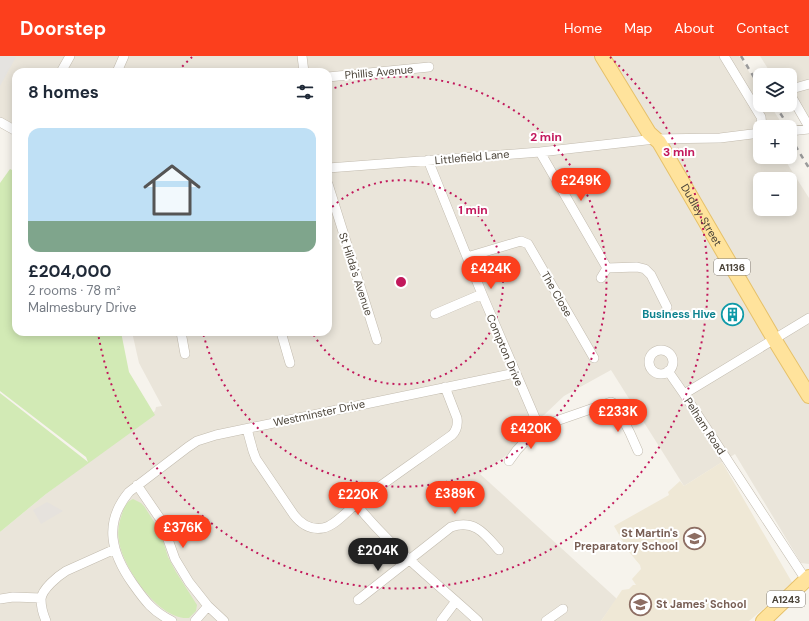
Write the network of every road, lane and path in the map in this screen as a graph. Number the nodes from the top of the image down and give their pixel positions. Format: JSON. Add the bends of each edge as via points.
{"nodes":[{"id":1,"x":70,"y":56,"type":"edge"},
{"id":2,"x":124,"y":56,"type":"edge"},
{"id":3,"x":302,"y":56,"type":"edge"},
{"id":4,"x":602,"y":56,"type":"edge"},
{"id":5,"x":724,"y":56,"type":"edge"},
{"id":6,"x":429,"y":67,"type":"dead end"},
{"id":7,"x":63,"y":68,"type":"edge"},
{"id":8,"x":119,"y":68,"type":"edge"},
{"id":9,"x":304,"y":68,"type":"edge"},
{"id":10,"x":332,"y":77,"type":"edge"},
{"id":11,"x":809,"y":84,"type":"edge"},
{"id":12,"x":797,"y":87,"type":"edge"},
{"id":13,"x":797,"y":107,"type":"edge"},
{"id":14,"x":761,"y":120,"type":"edge"},
{"id":15,"x":0,"y":122,"type":"edge"},
{"id":16,"x":809,"y":128,"type":"edge"},
{"id":17,"x":12,"y":129,"type":"edge"},
{"id":18,"x":797,"y":130,"type":"edge"},
{"id":19,"x":753,"y":134,"type":"edge"},
{"id":20,"x":655,"y":139,"type":"junction"},
{"id":21,"x":540,"y":152,"type":"junction"},
{"id":22,"x":428,"y":160,"type":"junction"},
{"id":23,"x":332,"y":168,"type":"edge"},
{"id":24,"x":332,"y":196,"type":"edge"},
{"id":25,"x":467,"y":257,"type":"junction"},
{"id":26,"x":606,"y":266,"type":"junction"},
{"id":27,"x":601,"y":278,"type":"dead end"},
{"id":28,"x":482,"y":294,"type":"junction"},
{"id":29,"x":667,"y":307,"type":"dead end"},
{"id":30,"x":435,"y":314,"type":"dead end"},
{"id":31,"x":809,"y":318,"type":"edge"},
{"id":32,"x":182,"y":336,"type":"edge"},
{"id":33,"x":282,"y":336,"type":"edge"},
{"id":34,"x":774,"y":339,"type":"junction"},
{"id":35,"x":378,"y":340,"type":"dead end"},
{"id":36,"x":185,"y":354,"type":"dead end"},
{"id":37,"x":594,"y":358,"type":"dead end"},
{"id":38,"x":290,"y":363,"type":"dead end"},
{"id":39,"x":668,"y":371,"type":"dead end"},
{"id":40,"x":515,"y":373,"type":"junction"},
{"id":41,"x":446,"y":387,"type":"junction"},
{"id":42,"x":684,"y":394,"type":"junction"},
{"id":43,"x":809,"y":396,"type":"edge"},
{"id":44,"x":539,"y":427,"type":"junction"},
{"id":45,"x":247,"y":429,"type":"junction"},
{"id":46,"x":638,"y":452,"type":"dead end"},
{"id":47,"x":509,"y":461,"type":"dead end"},
{"id":48,"x":137,"y":485,"type":"junction"},
{"id":49,"x":356,"y":504,"type":"junction"},
{"id":50,"x":115,"y":549,"type":"junction"},
{"id":51,"x":499,"y":550,"type":"dead end"},
{"id":52,"x":410,"y":561,"type":"junction"},
{"id":53,"x":808,"y":579,"type":"edge"},
{"id":54,"x":41,"y":598,"type":"junction"},
{"id":55,"x":0,"y":599,"type":"edge"},
{"id":56,"x":358,"y":600,"type":"dead end"},
{"id":57,"x":456,"y":601,"type":"junction"},
{"id":58,"x":208,"y":606,"type":"junction"},
{"id":59,"x":563,"y":609,"type":"dead end"},
{"id":60,"x":46,"y":621,"type":"edge"},
{"id":61,"x":172,"y":621,"type":"edge"},
{"id":62,"x":195,"y":621,"type":"edge"},
{"id":63,"x":224,"y":621,"type":"edge"},
{"id":64,"x":441,"y":621,"type":"edge"},
{"id":65,"x":478,"y":621,"type":"edge"},
{"id":66,"x":546,"y":621,"type":"edge"},
{"id":67,"x":763,"y":621,"type":"edge"}],
"edges":[{"from":1,"to":7,"type":"street"},
{"from":2,"to":8,"type":"street"},
{"from":3,"to":9,"type":"street"},
{"from":4,"to":20,"type":"main road","number":"A1136"},
{"from":5,"to":14,"type":"street"},
{"from":6,"to":10,"type":"street","name":"Phillis Avenue"},
{"from":11,"to":12,"type":"street"},
{"from":13,"to":16,"type":"street"},
{"from":15,"to":17,"type":"street"},
{"from":16,"to":18,"type":"street"},
{"from":19,"to":20,"type":"street","name":"Littlefield Lane","via":[[720,138]]},
{"from":20,"to":21,"type":"street","name":"Littlefield Lane"},
{"from":20,"to":34,"type":"main road","name":"Dudley Street","number":"A1136"},
{"from":21,"to":22,"type":"street","name":"Littlefield Lane"},
{"from":21,"to":26,"type":"street"},
{"from":22,"to":23,"type":"street","name":"Littlefield Lane"},
{"from":22,"to":25,"type":"street","name":"Compton Drive"},
{"from":24,"to":35,"type":"street","name":"St Hilda's Avenue"},
{"from":25,"to":28,"type":"street","name":"Compton Drive"},
{"from":25,"to":37,"type":"street","name":"The Close","via":[[521,241],[528,244]]},
{"from":26,"to":27,"type":"street"},
{"from":26,"to":29,"type":"street","via":[[645,269],[651,275]]},
{"from":28,"to":30,"type":"street"},
{"from":28,"to":40,"type":"street","name":"Compton Drive"},
{"from":31,"to":34,"type":"street","name":"Pelham Road"},
{"from":32,"to":36,"type":"street"},
{"from":33,"to":38,"type":"street"},
{"from":34,"to":42,"type":"street","name":"Pelham Road"},
{"from":34,"to":43,"type":"main road","name":"Dudley Street","number":"A1136"},
{"from":39,"to":42,"type":"street"},
{"from":40,"to":41,"type":"street","name":"Westminster Drive"},
{"from":40,"to":44,"type":"street","name":"Compton Drive"},
{"from":41,"to":45,"type":"street","name":"Westminster Drive"},
{"from":41,"to":49,"type":"street","via":[[458,422],[455,432]]},
{"from":42,"to":53,"type":"street","name":"Pelham Road"},
{"from":44,"to":46,"type":"street","via":[[611,402],[615,404]]},
{"from":44,"to":47,"type":"street"},
{"from":45,"to":48,"type":"street","name":"Westminster Drive","via":[[197,441]]},
{"from":45,"to":49,"type":"street","via":[[256,459],[294,515],[304,524],[316,528],[330,526]]},
{"from":48,"to":50,"type":"street","name":"Westminster Drive","via":[[124,498],[116,514],[113,527]]},
{"from":48,"to":58,"type":"street","via":[[161,520],[175,558],[198,595]]},
{"from":49,"to":52,"type":"street"},
{"from":50,"to":54,"type":"street","via":[[62,573]]},
{"from":50,"to":61,"type":"street","name":"Westminster Drive","via":[[124,571],[141,596],[161,616]]},
{"from":51,"to":52,"type":"street","via":[[478,528],[460,524],[452,527]]},
{"from":52,"to":56,"type":"street"},
{"from":52,"to":57,"type":"street"},
{"from":53,"to":67,"type":"main road","number":"A1243"},
{"from":54,"to":55,"type":"street"},
{"from":54,"to":60,"type":"street"},
{"from":57,"to":64,"type":"street"},
{"from":57,"to":65,"type":"street"},
{"from":58,"to":62,"type":"street"},
{"from":58,"to":63,"type":"street"},
{"from":59,"to":66,"type":"street"}]}
